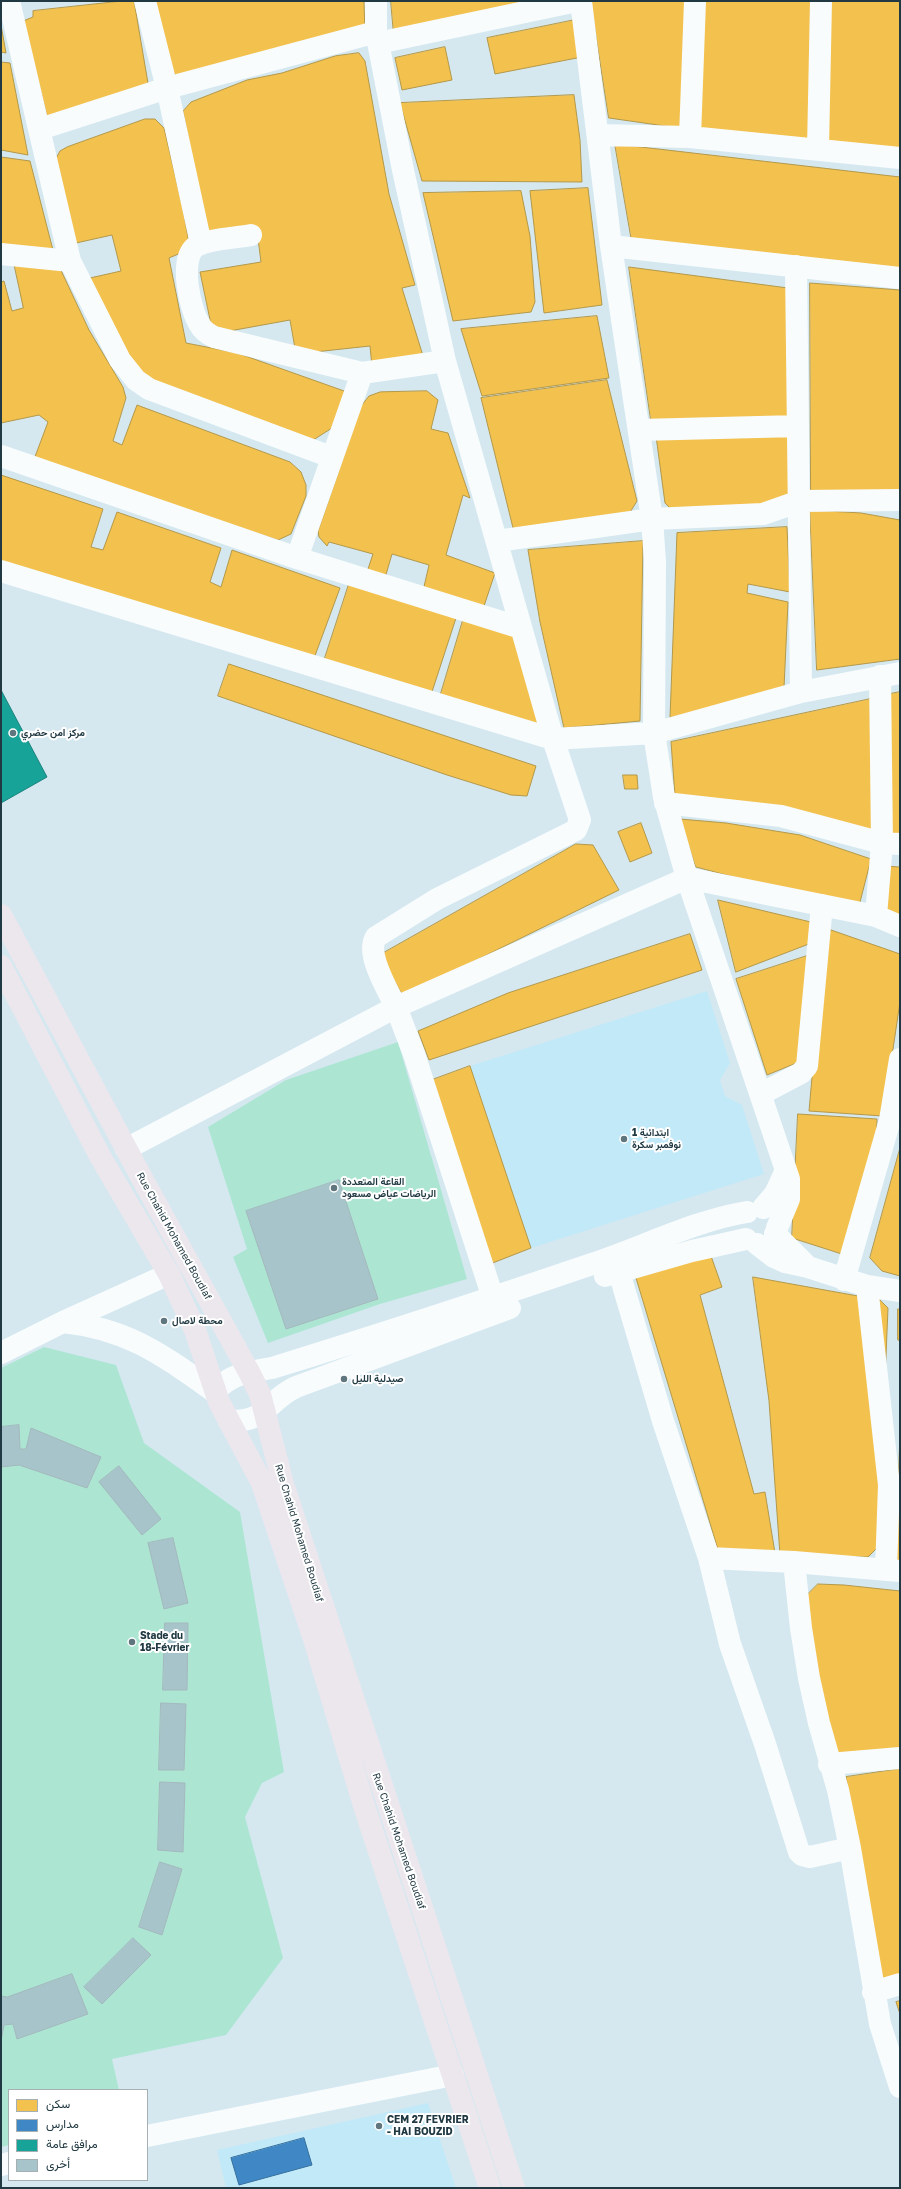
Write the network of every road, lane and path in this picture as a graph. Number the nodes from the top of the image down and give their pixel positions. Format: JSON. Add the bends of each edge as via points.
{"nodes":[{"id":1,"x":9,"y":1,"type":"edge"},
{"id":2,"x":145,"y":1,"type":"edge"},
{"id":3,"x":376,"y":1,"type":"edge"},
{"id":4,"x":577,"y":1,"type":"edge"},
{"id":5,"x":581,"y":1,"type":"edge"},
{"id":6,"x":695,"y":1,"type":"edge"},
{"id":7,"x":821,"y":1,"type":"edge"},
{"id":8,"x":377,"y":38,"type":"junction"},
{"id":9,"x":167,"y":88,"type":"junction"},
{"id":10,"x":40,"y":129,"type":"junction"},
{"id":11,"x":598,"y":135,"type":"junction"},
{"id":12,"x":690,"y":137,"type":"junction"},
{"id":13,"x":818,"y":149,"type":"junction"},
{"id":14,"x":900,"y":158,"type":"edge"},
{"id":15,"x":252,"y":235,"type":"dead end"},
{"id":16,"x":201,"y":244,"type":"junction"},
{"id":17,"x":611,"y":246,"type":"junction"},
{"id":18,"x":1,"y":254,"type":"edge"},
{"id":19,"x":70,"y":261,"type":"junction"},
{"id":20,"x":796,"y":266,"type":"junction"},
{"id":21,"x":900,"y":278,"type":"edge"},
{"id":22,"x":445,"y":361,"type":"junction"},
{"id":23,"x":362,"y":373,"type":"junction"},
{"id":24,"x":798,"y":426,"type":"junction"},
{"id":25,"x":639,"y":430,"type":"junction"},
{"id":26,"x":1,"y":456,"type":"edge"},
{"id":27,"x":331,"y":457,"type":"junction"},
{"id":28,"x":900,"y":500,"type":"edge"},
{"id":29,"x":800,"y":501,"type":"junction"},
{"id":30,"x":652,"y":519,"type":"junction"},
{"id":31,"x":497,"y":541,"type":"junction"},
{"id":32,"x":297,"y":558,"type":"junction"},
{"id":33,"x":1,"y":571,"type":"edge"},
{"id":34,"x":521,"y":628,"type":"junction"},
{"id":35,"x":890,"y":675,"type":"edge"},
{"id":36,"x":801,"y":692,"type":"junction"},
{"id":37,"x":654,"y":733,"type":"junction"},
{"id":38,"x":553,"y":739,"type":"junction"},
{"id":39,"x":665,"y":803,"type":"junction"},
{"id":40,"x":891,"y":843,"type":"edge"},
{"id":41,"x":687,"y":878,"type":"junction"},
{"id":42,"x":822,"y":905,"type":"junction"},
{"id":43,"x":1,"y":915,"type":"edge"},
{"id":44,"x":876,"y":916,"type":"junction"},
{"id":45,"x":900,"y":926,"type":"edge"},
{"id":46,"x":1,"y":966,"type":"edge"},
{"id":47,"x":396,"y":1007,"type":"junction"},
{"id":48,"x":900,"y":1059,"type":"edge"},
{"id":49,"x":761,"y":1094,"type":"junction"},
{"id":50,"x":126,"y":1149,"type":"junction"},
{"id":51,"x":786,"y":1168,"type":"junction"},
{"id":52,"x":755,"y":1210,"type":"junction"},
{"id":53,"x":764,"y":1236,"type":"junction"},
{"id":54,"x":619,"y":1272,"type":"junction"},
{"id":55,"x":168,"y":1274,"type":"junction"},
{"id":56,"x":844,"y":1280,"type":"junction"},
{"id":57,"x":867,"y":1286,"type":"junction"},
{"id":58,"x":900,"y":1292,"type":"edge"},
{"id":59,"x":493,"y":1298,"type":"junction"},
{"id":60,"x":63,"y":1322,"type":"junction"},
{"id":61,"x":1,"y":1353,"type":"edge"},
{"id":62,"x":249,"y":1372,"type":"junction"},
{"id":63,"x":215,"y":1392,"type":"junction"},
{"id":64,"x":265,"y":1412,"type":"junction"},
{"id":65,"x":229,"y":1421,"type":"junction"},
{"id":66,"x":709,"y":1558,"type":"junction"},
{"id":67,"x":794,"y":1562,"type":"junction"},
{"id":68,"x":893,"y":1571,"type":"edge"},
{"id":69,"x":900,"y":1758,"type":"edge"},
{"id":70,"x":829,"y":1764,"type":"junction"},
{"id":71,"x":850,"y":1848,"type":"junction"},
{"id":72,"x":900,"y":1984,"type":"edge"},
{"id":73,"x":874,"y":1992,"type":"junction"},
{"id":74,"x":453,"y":2075,"type":"junction"},
{"id":75,"x":900,"y":2087,"type":"edge"},
{"id":76,"x":148,"y":2136,"type":"edge"},
{"id":77,"x":490,"y":2188,"type":"edge"},
{"id":78,"x":514,"y":2188,"type":"edge"}],
"edges":[{"from":1,"to":10,"type":"street"},
{"from":2,"to":9,"type":"street"},
{"from":3,"to":8,"type":"street"},
{"from":4,"to":8,"type":"street"},
{"from":5,"to":11,"type":"street"},
{"from":6,"to":12,"type":"street"},
{"from":7,"to":13,"type":"street"},
{"from":8,"to":9,"type":"street"},
{"from":8,"to":22,"type":"street"},
{"from":9,"to":10,"type":"street"},
{"from":9,"to":16,"type":"street"},
{"from":10,"to":19,"type":"street"},
{"from":11,"to":12,"type":"street"},
{"from":11,"to":17,"type":"street"},
{"from":12,"to":13,"type":"street"},
{"from":13,"to":14,"type":"street"},
{"from":15,"to":16,"type":"street"},
{"from":16,"to":23,"type":"street","via":[[190,253],[187,274],[194,316],[206,332],[214,337]]},
{"from":17,"to":20,"type":"street"},
{"from":17,"to":25,"type":"street"},
{"from":18,"to":19,"type":"street"},
{"from":19,"to":27,"type":"street","via":[[120,360],[136,380],[149,390]]},
{"from":20,"to":21,"type":"street"},
{"from":20,"to":24,"type":"street"},
{"from":22,"to":23,"type":"street"},
{"from":22,"to":31,"type":"street"},
{"from":23,"to":27,"type":"street"},
{"from":24,"to":25,"type":"street"},
{"from":24,"to":29,"type":"street"},
{"from":25,"to":30,"type":"street"},
{"from":26,"to":32,"type":"street"},
{"from":27,"to":32,"type":"street"},
{"from":28,"to":29,"type":"street"},
{"from":29,"to":30,"type":"street","via":[[763,514]]},
{"from":29,"to":36,"type":"street"},
{"from":30,"to":31,"type":"street"},
{"from":30,"to":37,"type":"street","via":[[655,562]]},
{"from":31,"to":34,"type":"street"},
{"from":32,"to":34,"type":"street"},
{"from":33,"to":38,"type":"street"},
{"from":34,"to":38,"type":"street"},
{"from":35,"to":36,"type":"street"},
{"from":35,"to":40,"type":"street"},
{"from":36,"to":37,"type":"street"},
{"from":37,"to":38,"type":"street"},
{"from":37,"to":39,"type":"street"},
{"from":38,"to":47,"type":"street","via":[[579,814],[578,828],[437,899],[376,937],[372,954]]},
{"from":39,"to":40,"type":"street","via":[[781,816]]},
{"from":39,"to":41,"type":"street"},
{"from":40,"to":44,"type":"street"},
{"from":41,"to":42,"type":"street"},
{"from":41,"to":47,"type":"street"},
{"from":41,"to":49,"type":"street"},
{"from":42,"to":44,"type":"street"},
{"from":42,"to":49,"type":"street","via":[[807,1066],[801,1073]]},
{"from":43,"to":50,"type":"main road","name":"Rue Chahid Mohamed Boudiaf"},
{"from":44,"to":45,"type":"street"},
{"from":46,"to":55,"type":"main road","name":"Rue Chahid Mohamed Boudiaf","via":[[100,1158]]},
{"from":47,"to":50,"type":"street"},
{"from":47,"to":59,"type":"street","via":[[414,1054]]},
{"from":48,"to":56,"type":"street","via":[[890,1120]]},
{"from":49,"to":51,"type":"street"},
{"from":50,"to":62,"type":"main road","name":"Rue Chahid Mohamed Boudiaf"},
{"from":51,"to":52,"type":"street","via":[[775,1194]]},
{"from":51,"to":53,"type":"street","via":[[789,1199]]},
{"from":52,"to":53,"type":"street","via":[[772,1213],[777,1223]]},
{"from":52,"to":53,"type":"street","via":[[740,1222],[742,1234]]},
{"from":52,"to":59,"type":"street","via":[[707,1221],[612,1258]]},
{"from":53,"to":54,"type":"street","via":[[692,1251]]},
{"from":53,"to":56,"type":"street","via":[[780,1260]]},
{"from":54,"to":64,"type":"street","via":[[498,1312],[296,1387],[285,1393]]},
{"from":54,"to":66,"type":"street","via":[[663,1421]]},
{"from":55,"to":60,"type":"street"},
{"from":55,"to":63,"type":"main road","name":"Rue Chahid Mohamed Boudiaf","via":[[198,1337]]},
{"from":56,"to":57,"type":"street"},
{"from":57,"to":58,"type":"street"},
{"from":57,"to":68,"type":"street","via":[[889,1485]]},
{"from":59,"to":62,"type":"street","via":[[272,1368]]},
{"from":60,"to":61,"type":"street"},
{"from":60,"to":63,"type":"street","via":[[106,1329],[146,1345]]},
{"from":62,"to":63,"type":"street","via":[[233,1377]]},
{"from":62,"to":64,"type":"main road","name":"Rue Chahid Mohamed Boudiaf","via":[[260,1394]]},
{"from":63,"to":65,"type":"main road","name":"Rue Chahid Mohamed Boudiaf"},
{"from":64,"to":65,"type":"street","via":[[252,1419]]},
{"from":64,"to":78,"type":"main road","name":"Rue Chahid Mohamed Boudiaf","via":[[283,1484]]},
{"from":65,"to":74,"type":"main road","name":"Rue Chahid Mohamed Boudiaf","via":[[262,1483],[314,1639],[365,1809]]},
{"from":66,"to":67,"type":"street"},
{"from":66,"to":71,"type":"street","via":[[730,1644],[799,1852],[810,1857]]},
{"from":67,"to":68,"type":"street"},
{"from":67,"to":70,"type":"street","via":[[809,1678]]},
{"from":69,"to":70,"type":"street"},
{"from":70,"to":71,"type":"street","via":[[838,1790]]},
{"from":71,"to":73,"type":"street"},
{"from":72,"to":73,"type":"street"},
{"from":73,"to":75,"type":"street","via":[[880,2024]]},
{"from":74,"to":76,"type":"street"},
{"from":74,"to":77,"type":"main road","name":"Rue Chahid Mohamed Boudiaf"}]}
